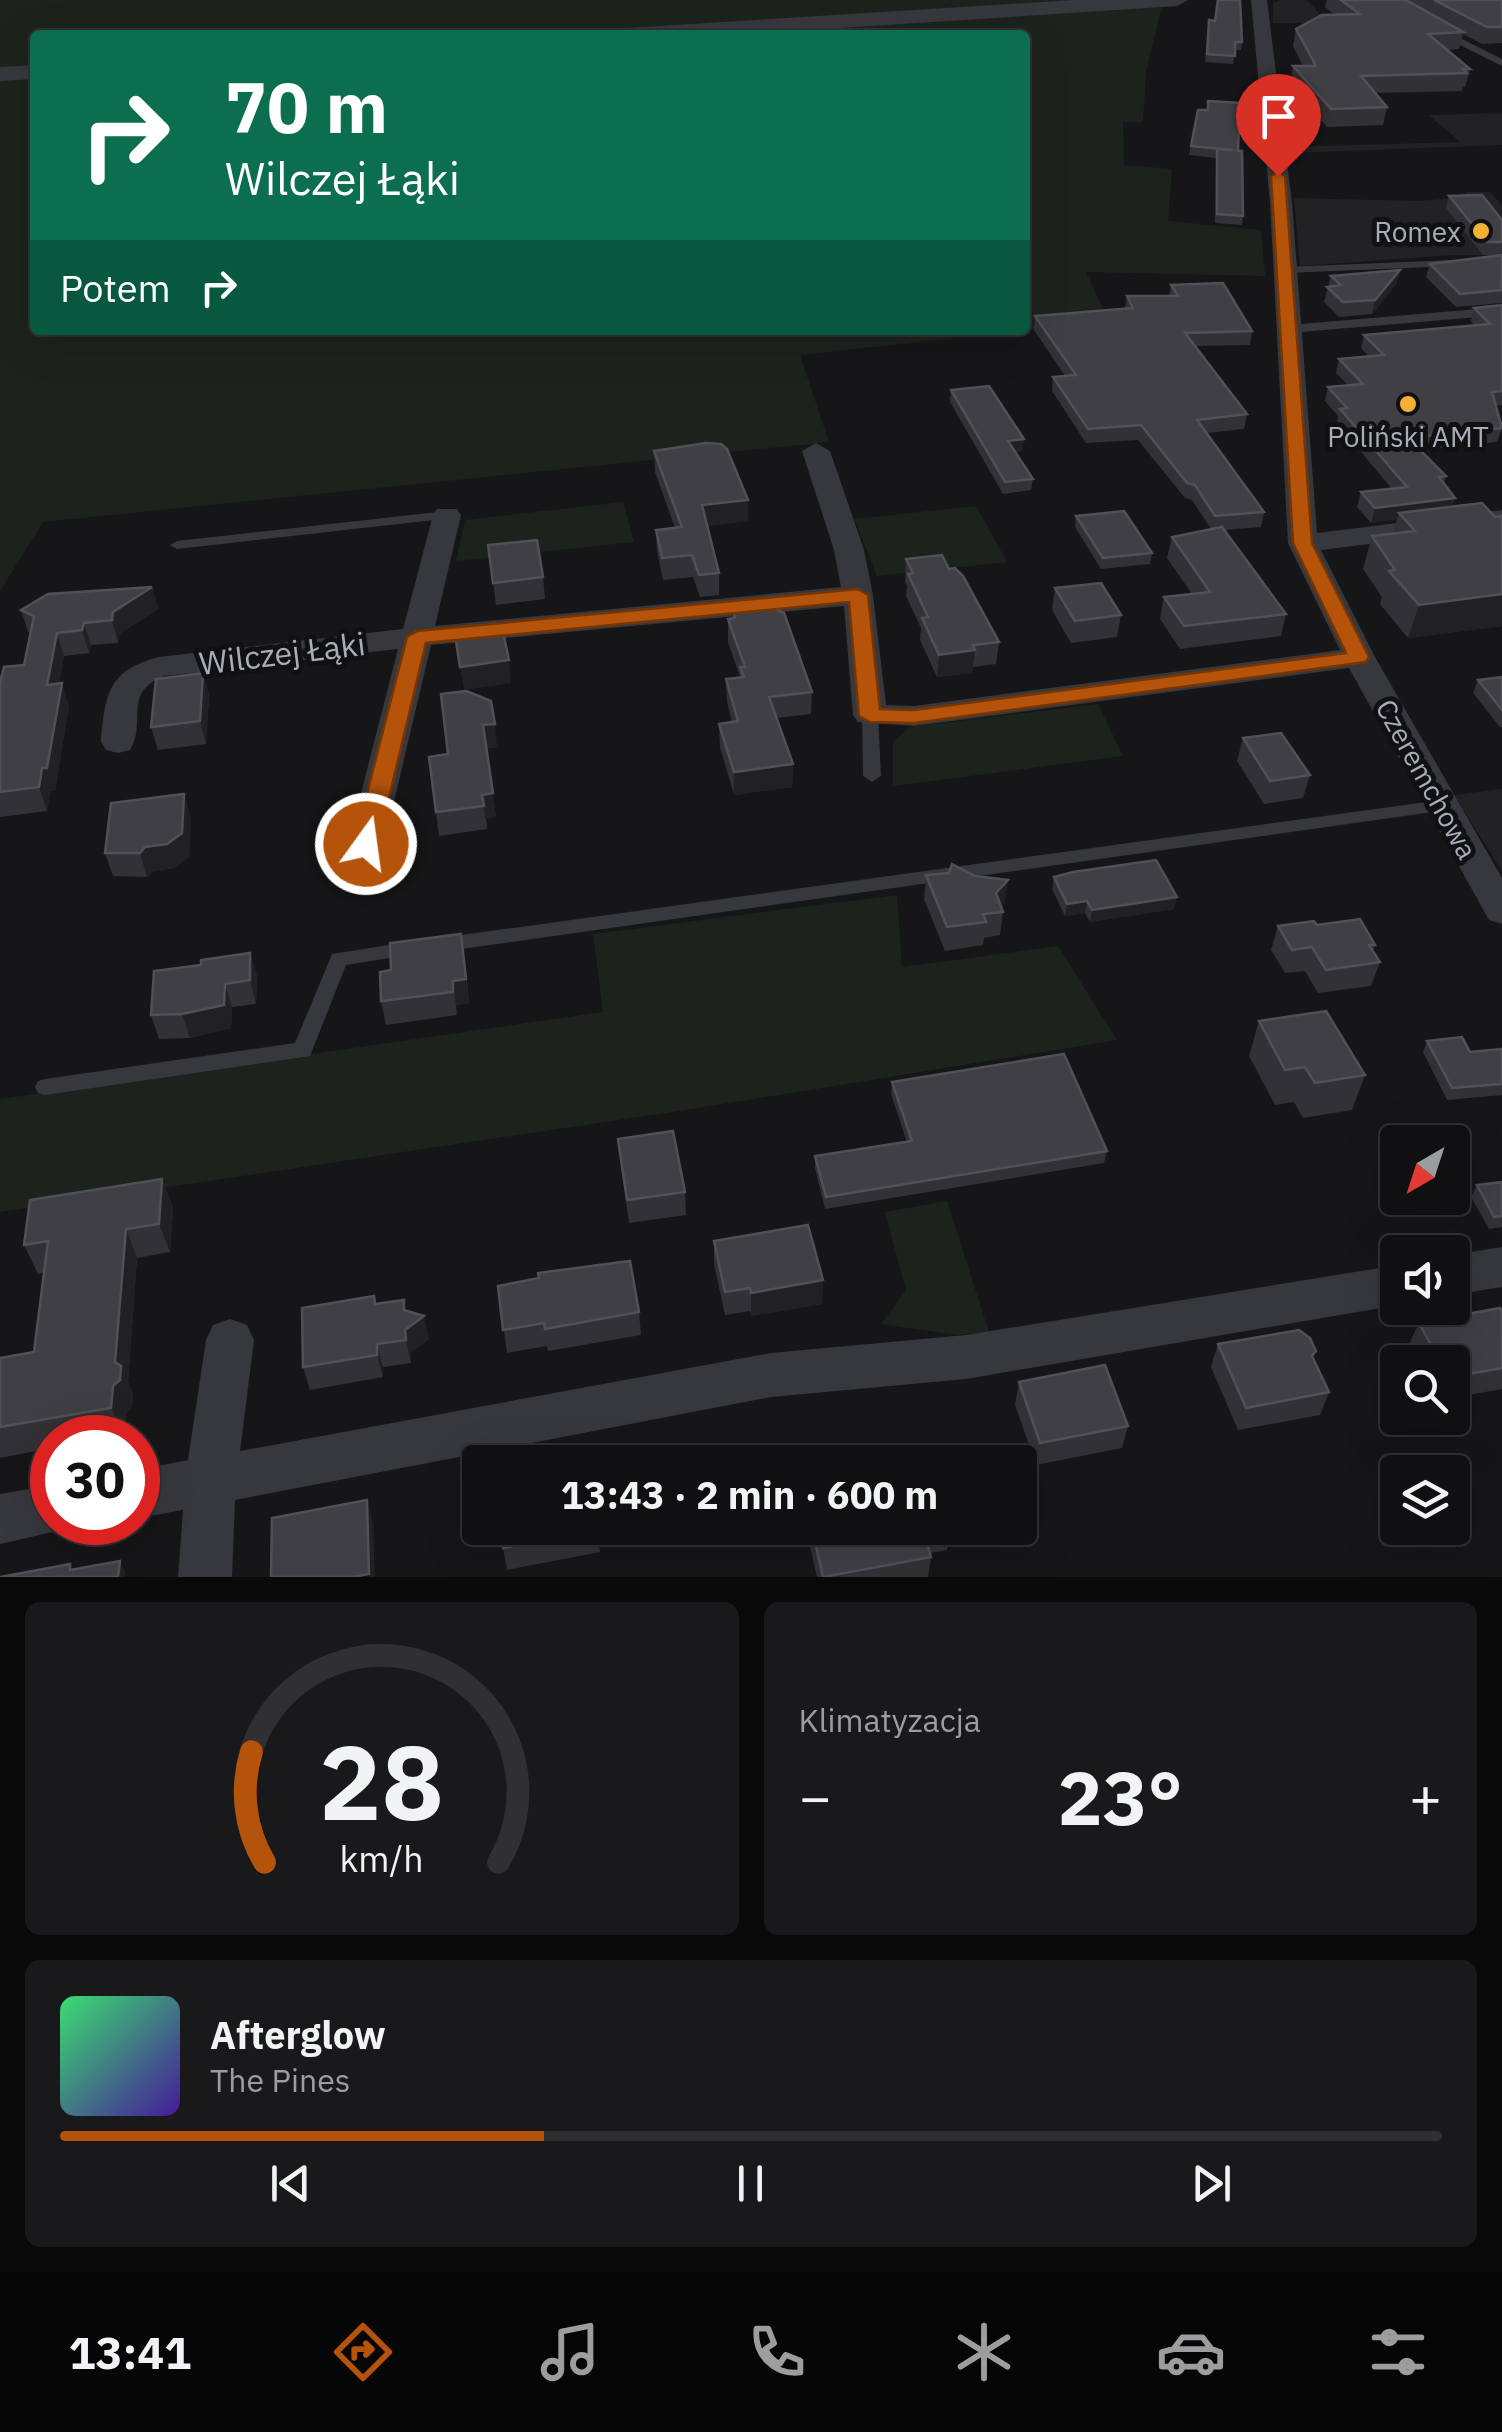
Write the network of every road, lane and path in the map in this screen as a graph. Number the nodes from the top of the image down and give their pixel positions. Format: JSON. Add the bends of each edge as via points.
{"nodes":[{"id":1,"x":1178,"y":0,"type":"edge"},
{"id":2,"x":1259,"y":0,"type":"edge"},
{"id":3,"x":1436,"y":29,"type":"edge"},
{"id":4,"x":706,"y":30,"type":"edge"},
{"id":5,"x":1502,"y":63,"type":"edge"},
{"id":6,"x":30,"y":72,"type":"edge"},
{"id":7,"x":0,"y":74,"type":"edge"},
{"id":8,"x":1502,"y":260,"type":"edge"},
{"id":9,"x":1285,"y":270,"type":"junction"},
{"id":10,"x":1502,"y":310,"type":"edge"},
{"id":11,"x":1289,"y":329,"type":"junction"},
{"id":12,"x":816,"y":452,"type":"dead end"},
{"id":13,"x":447,"y":516,"type":"joint"},
{"id":14,"x":1498,"y":525,"type":"edge"},
{"id":15,"x":1303,"y":543,"type":"junction"},
{"id":16,"x":178,"y":544,"type":"dead end"},
{"id":17,"x":858,"y":595,"type":"junction"},
{"id":18,"x":417,"y":637,"type":"junction"},
{"id":19,"x":1359,"y":657,"type":"junction"},
{"id":20,"x":870,"y":716,"type":"junction"},
{"id":21,"x":118,"y":742,"type":"dead end"},
{"id":22,"x":872,"y":776,"type":"dead end"},
{"id":23,"x":1441,"y":806,"type":"junction"},
{"id":24,"x":366,"y":844,"type":"dead end"},
{"id":25,"x":1502,"y":911,"type":"edge"},
{"id":26,"x":45,"y":1087,"type":"dead end"},
{"id":27,"x":1502,"y":1267,"type":"edge"},
{"id":28,"x":1470,"y":1273,"type":"edge"},
{"id":29,"x":1380,"y":1288,"type":"edge"},
{"id":30,"x":230,"y":1340,"type":"dead end"},
{"id":31,"x":212,"y":1480,"type":"junction"},
{"id":32,"x":160,"y":1490,"type":"edge"},
{"id":33,"x":30,"y":1514,"type":"edge"},
{"id":34,"x":0,"y":1519,"type":"edge"},
{"id":35,"x":205,"y":1577,"type":"edge"}],
"edges":[{"from":1,"to":4,"type":"street"},
{"from":2,"to":9,"type":"street","name":"Czeremchowa"},
{"from":3,"to":5,"type":"lane"},
{"from":6,"to":7,"type":"street"},
{"from":8,"to":9,"type":"lane"},
{"from":9,"to":11,"type":"street","name":"Czeremchowa"},
{"from":10,"to":11,"type":"lane"},
{"from":11,"to":15,"type":"street","name":"Czeremchowa"},
{"from":12,"to":17,"type":"street"},
{"from":13,"to":16,"type":"lane"},
{"from":13,"to":18,"type":"street"},
{"from":14,"to":15,"type":"street"},
{"from":15,"to":19,"type":"street","name":"Czeremchowa"},
{"from":17,"to":18,"type":"street","name":"Wilczej Łąki"},
{"from":17,"to":20,"type":"street"},
{"from":18,"to":21,"type":"street","name":"Wilczej Łąki","via":[[140,672],[122,696]]},
{"from":18,"to":24,"type":"street"},
{"from":19,"to":20,"type":"street","via":[[914,716]]},
{"from":19,"to":23,"type":"street","name":"Czeremchowa"},
{"from":20,"to":22,"type":"lane"},
{"from":23,"to":25,"type":"street","name":"Czeremchowa"},
{"from":23,"to":26,"type":"lane","via":[[339,959],[303,1050]]},
{"from":27,"to":28,"type":"street"},
{"from":29,"to":31,"type":"street","via":[[966,1357],[772,1375]]},
{"from":30,"to":31,"type":"street"},
{"from":31,"to":32,"type":"street"},
{"from":31,"to":35,"type":"street"},
{"from":33,"to":34,"type":"street"}]}
